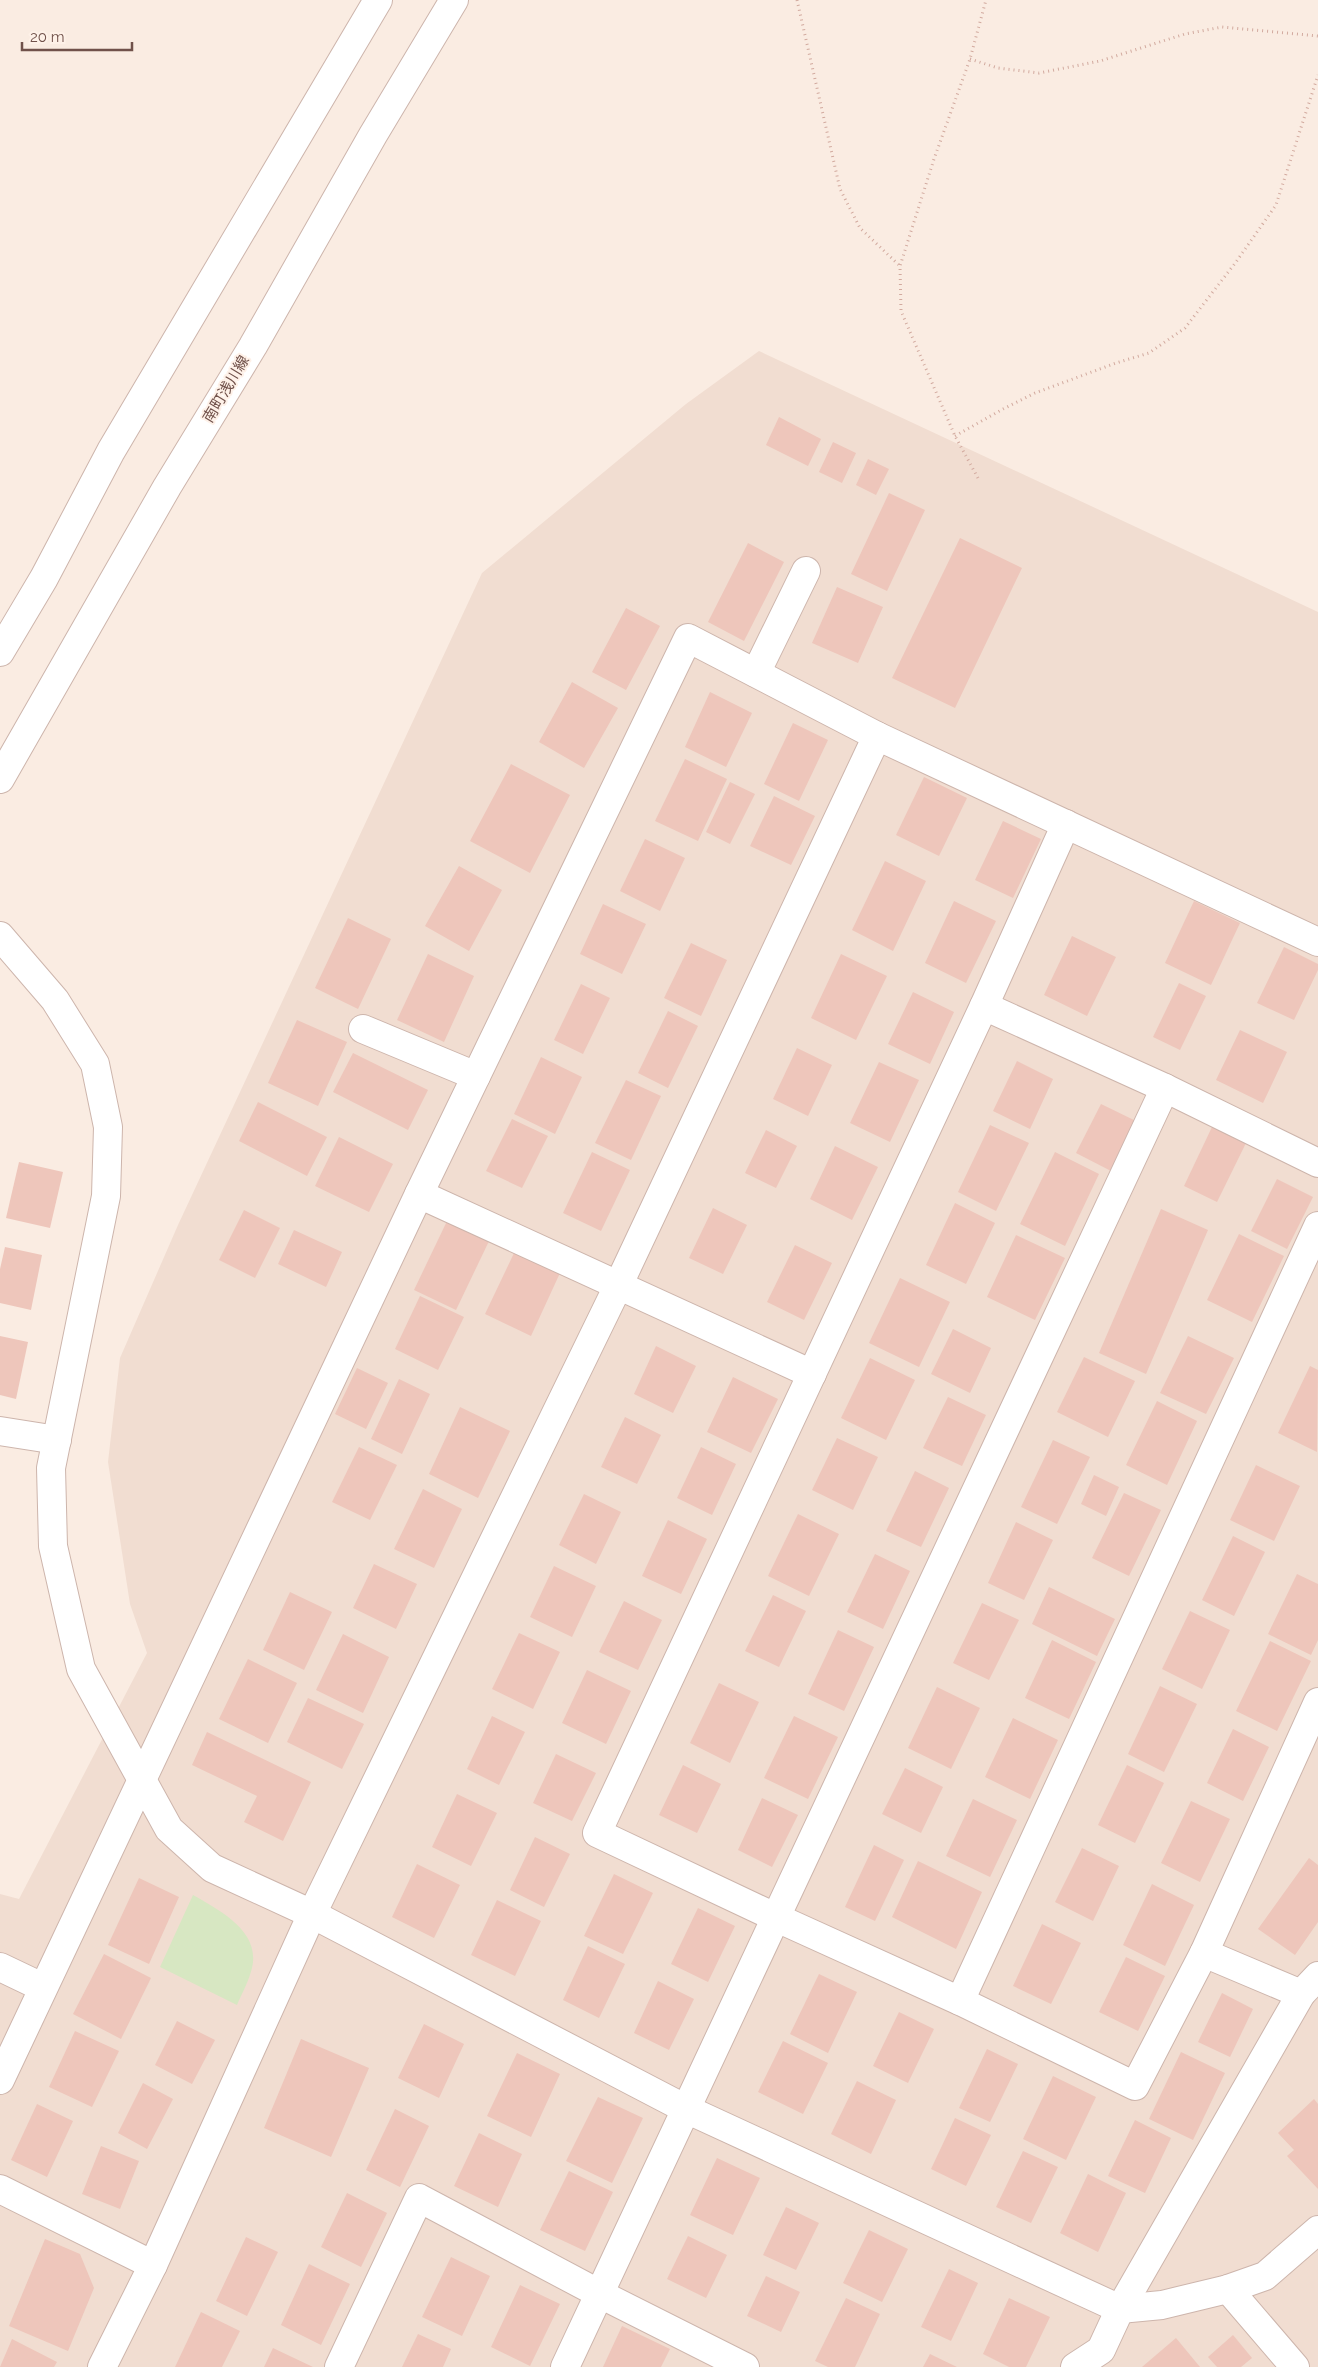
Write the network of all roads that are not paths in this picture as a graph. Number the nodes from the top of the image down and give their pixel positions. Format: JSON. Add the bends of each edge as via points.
{"nodes":[{"id":1,"x":378,"y":0,"type":"edge"},
{"id":2,"x":454,"y":0,"type":"edge"},
{"id":3,"x":806,"y":571,"type":"dead end"},
{"id":4,"x":0,"y":652,"type":"edge"},
{"id":5,"x":756,"y":673,"type":"junction"},
{"id":6,"x":877,"y":736,"type":"junction"},
{"id":7,"x":0,"y":779,"type":"edge"},
{"id":8,"x":1066,"y":824,"type":"junction"},
{"id":9,"x":0,"y":936,"type":"edge"},
{"id":10,"x":1318,"y":942,"type":"edge"},
{"id":11,"x":984,"y":1006,"type":"junction"},
{"id":12,"x":363,"y":1029,"type":"dead end"},
{"id":13,"x":476,"y":1076,"type":"junction"},
{"id":14,"x":1165,"y":1088,"type":"junction"},
{"id":15,"x":1318,"y":1164,"type":"edge"},
{"id":16,"x":419,"y":1194,"type":"junction"},
{"id":17,"x":1318,"y":1226,"type":"edge"},
{"id":18,"x":618,"y":1286,"type":"junction"},
{"id":19,"x":812,"y":1374,"type":"junction"},
{"id":20,"x":0,"y":1431,"type":"edge"},
{"id":21,"x":57,"y":1440,"type":"junction"},
{"id":22,"x":1318,"y":1702,"type":"edge"},
{"id":23,"x":141,"y":1780,"type":"junction"},
{"id":24,"x":312,"y":1914,"type":"junction"},
{"id":25,"x":777,"y":1918,"type":"junction"},
{"id":26,"x":1204,"y":1953,"type":"junction"},
{"id":27,"x":0,"y":1967,"type":"edge"},
{"id":28,"x":1309,"y":1985,"type":"edge"},
{"id":29,"x":42,"y":1988,"type":"junction"},
{"id":30,"x":960,"y":2001,"type":"junction"},
{"id":31,"x":0,"y":2080,"type":"edge"},
{"id":32,"x":686,"y":2108,"type":"junction"},
{"id":33,"x":0,"y":2189,"type":"edge"},
{"id":34,"x":1318,"y":2230,"type":"edge"},
{"id":35,"x":153,"y":2266,"type":"junction"},
{"id":36,"x":1228,"y":2289,"type":"junction"},
{"id":37,"x":600,"y":2294,"type":"junction"},
{"id":38,"x":1120,"y":2310,"type":"junction"},
{"id":39,"x":1101,"y":2358,"type":"edge"},
{"id":40,"x":102,"y":2367,"type":"edge"},
{"id":41,"x":339,"y":2367,"type":"edge"},
{"id":42,"x":565,"y":2367,"type":"edge"},
{"id":43,"x":745,"y":2367,"type":"edge"},
{"id":44,"x":1075,"y":2367,"type":"edge"},
{"id":45,"x":1295,"y":2367,"type":"edge"}],
"edges":[{"from":1,"to":4,"type":"street","via":[[111,451],[44,578]]},
{"from":2,"to":7,"type":"street","name":"南町浅川線","via":[[253,346],[167,487]]},
{"from":3,"to":5,"type":"street"},
{"from":5,"to":6,"type":"street"},
{"from":5,"to":13,"type":"street","via":[[688,638]]},
{"from":6,"to":8,"type":"street"},
{"from":6,"to":18,"type":"street"},
{"from":8,"to":10,"type":"street"},
{"from":8,"to":11,"type":"street"},
{"from":9,"to":21,"type":"street","via":[[55,1000],[95,1064],[108,1127],[106,1196]]},
{"from":11,"to":14,"type":"street"},
{"from":11,"to":19,"type":"street"},
{"from":12,"to":13,"type":"street"},
{"from":13,"to":16,"type":"street"},
{"from":14,"to":15,"type":"street"},
{"from":14,"to":25,"type":"street"},
{"from":16,"to":18,"type":"street"},
{"from":16,"to":23,"type":"street"},
{"from":17,"to":30,"type":"street"},
{"from":18,"to":19,"type":"street"},
{"from":18,"to":24,"type":"street"},
{"from":19,"to":25,"type":"street","via":[[597,1833]]},
{"from":20,"to":21,"type":"street"},
{"from":21,"to":23,"type":"street","via":[[51,1468],[53,1546],[81,1669]]},
{"from":22,"to":26,"type":"street"},
{"from":23,"to":24,"type":"street","via":[[169,1828],[212,1868]]},
{"from":23,"to":29,"type":"street"},
{"from":24,"to":32,"type":"street"},
{"from":24,"to":35,"type":"street"},
{"from":25,"to":30,"type":"street"},
{"from":25,"to":32,"type":"street"},
{"from":26,"to":28,"type":"street"},
{"from":26,"to":30,"type":"street","via":[[1135,2086]]},
{"from":27,"to":29,"type":"street"},
{"from":28,"to":38,"type":"street"},
{"from":29,"to":31,"type":"street"},
{"from":32,"to":37,"type":"street"},
{"from":32,"to":38,"type":"street"},
{"from":33,"to":35,"type":"street"},
{"from":34,"to":36,"type":"street","via":[[1265,2276]]},
{"from":35,"to":40,"type":"street"},
{"from":36,"to":38,"type":"street","via":[[1162,2305]]},
{"from":36,"to":45,"type":"street"},
{"from":37,"to":41,"type":"street","via":[[419,2198]]},
{"from":37,"to":42,"type":"street"},
{"from":37,"to":43,"type":"street"},
{"from":38,"to":39,"type":"street"},
{"from":39,"to":44,"type":"street"}]}
